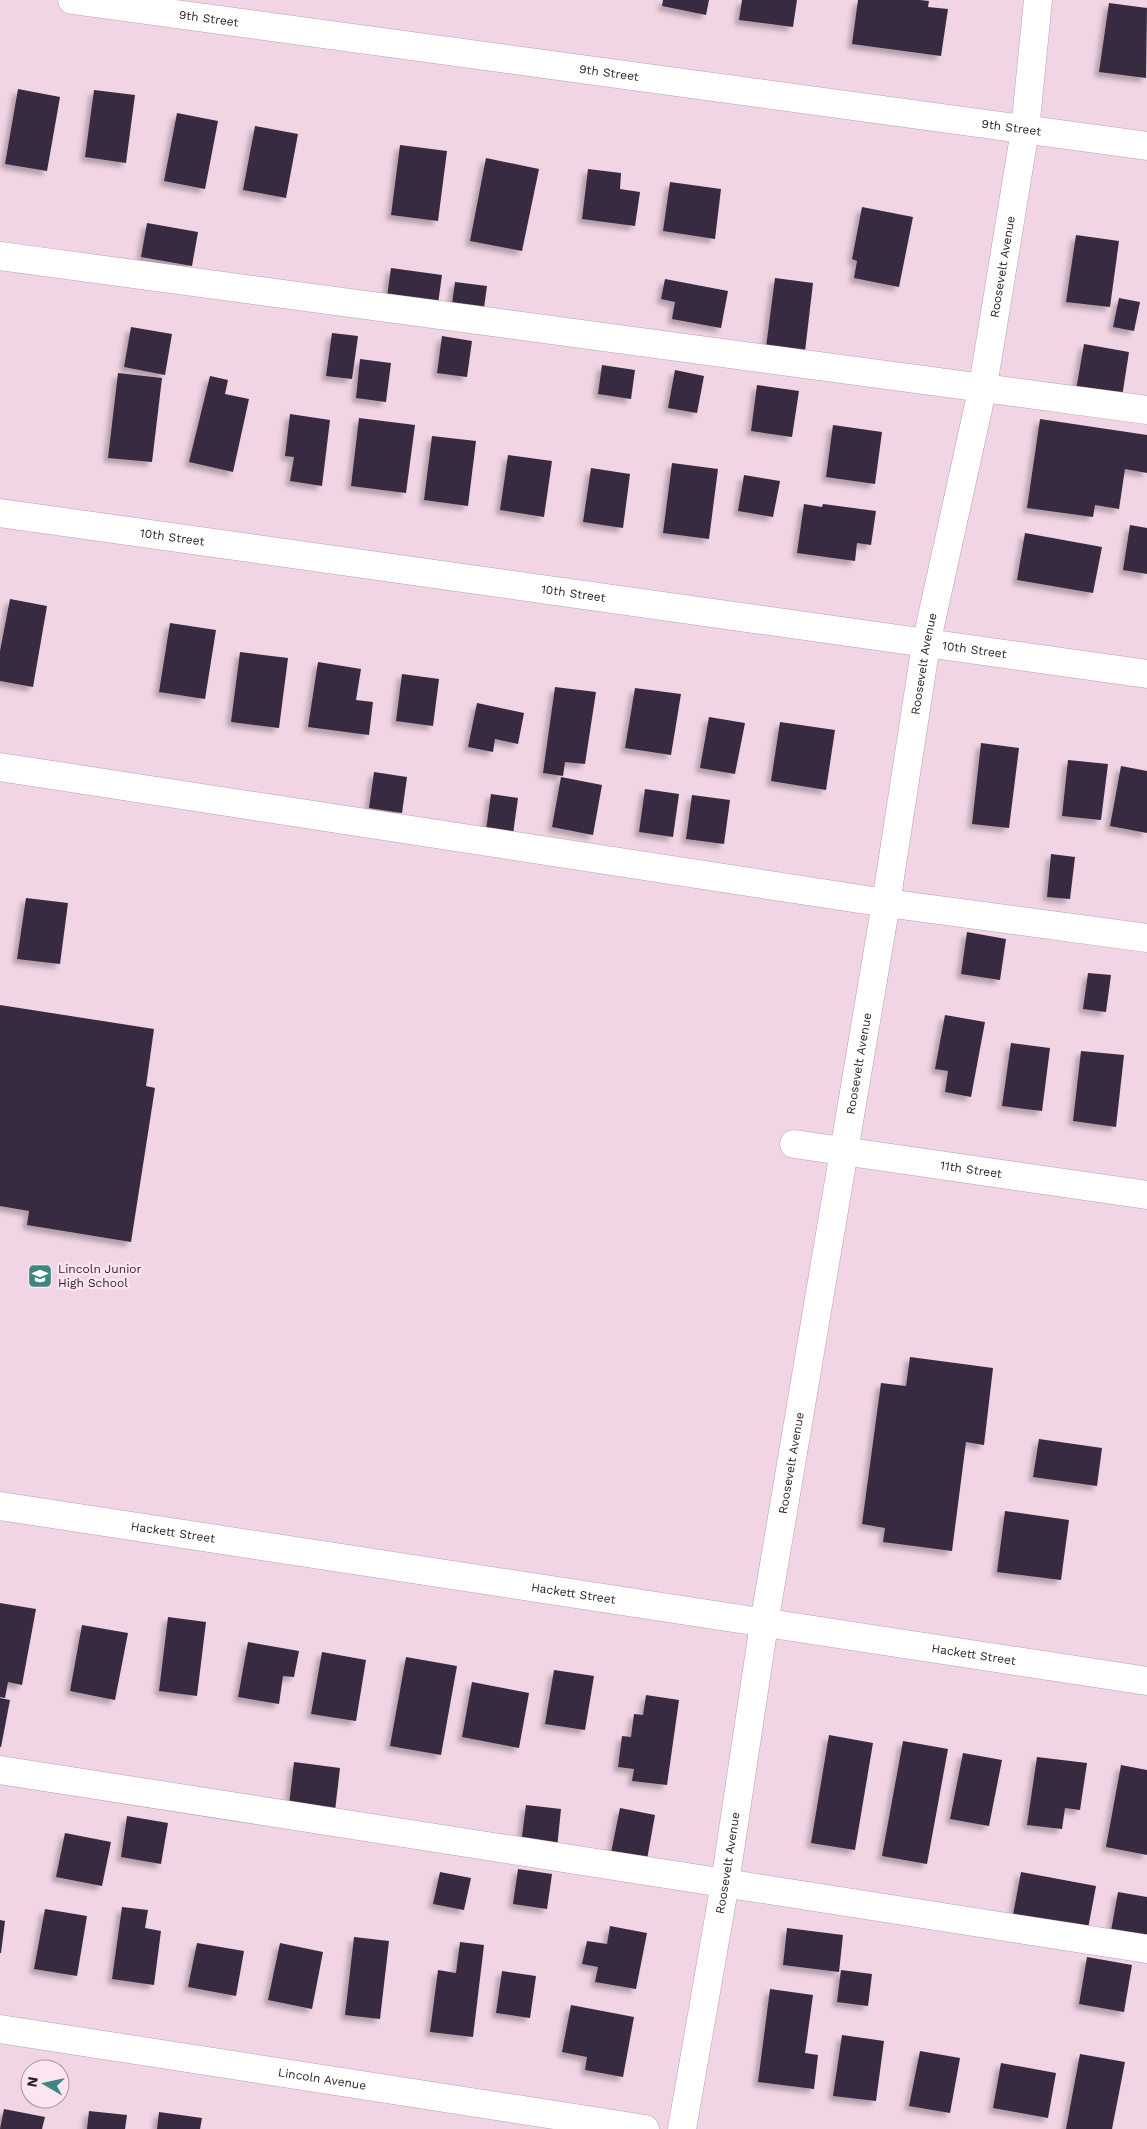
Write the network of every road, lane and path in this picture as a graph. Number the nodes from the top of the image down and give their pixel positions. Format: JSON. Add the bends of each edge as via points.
{"nodes":[{"id":1,"x":72,"y":0,"type":"edge"},
{"id":2,"x":1038,"y":0,"type":"edge"},
{"id":3,"x":1025,"y":130,"type":"junction"},
{"id":4,"x":1147,"y":146,"type":"edge"},
{"id":5,"x":0,"y":256,"type":"edge"},
{"id":6,"x":983,"y":386,"type":"junction"},
{"id":7,"x":1147,"y":410,"type":"edge"},
{"id":8,"x":0,"y":513,"type":"edge"},
{"id":9,"x":926,"y":644,"type":"junction"},
{"id":10,"x":1147,"y":674,"type":"edge"},
{"id":11,"x":0,"y":767,"type":"edge"},
{"id":12,"x":886,"y":903,"type":"junction"},
{"id":13,"x":1147,"y":938,"type":"edge"},
{"id":14,"x":794,"y":1144,"type":"dead end"},
{"id":15,"x":845,"y":1151,"type":"junction"},
{"id":16,"x":1147,"y":1195,"type":"edge"},
{"id":17,"x":0,"y":1506,"type":"edge"},
{"id":18,"x":764,"y":1624,"type":"junction"},
{"id":19,"x":1147,"y":1681,"type":"edge"},
{"id":20,"x":0,"y":1770,"type":"edge"},
{"id":21,"x":725,"y":1883,"type":"junction"},
{"id":22,"x":1147,"y":1948,"type":"edge"},
{"id":23,"x":0,"y":2030,"type":"edge"},
{"id":24,"x":645,"y":2129,"type":"edge"},
{"id":25,"x":682,"y":2129,"type":"edge"}],
"edges":[{"from":1,"to":3,"type":"street","name":"9th Street"},
{"from":2,"to":3,"type":"street","name":"Roosevelt Avenue"},
{"from":3,"to":4,"type":"street","name":"9th Street"},
{"from":3,"to":6,"type":"street","name":"Roosevelt Avenue"},
{"from":5,"to":6,"type":"street"},
{"from":6,"to":7,"type":"street"},
{"from":6,"to":9,"type":"street","name":"Roosevelt Avenue"},
{"from":8,"to":9,"type":"street","name":"10th Street"},
{"from":9,"to":10,"type":"street","name":"10th Street"},
{"from":9,"to":12,"type":"street","name":"Roosevelt Avenue"},
{"from":11,"to":12,"type":"street"},
{"from":12,"to":13,"type":"street"},
{"from":12,"to":15,"type":"street","name":"Roosevelt Avenue"},
{"from":14,"to":15,"type":"street","name":"11th Street"},
{"from":15,"to":16,"type":"street","name":"11th Street"},
{"from":15,"to":18,"type":"street","name":"Roosevelt Avenue"},
{"from":17,"to":18,"type":"street","name":"Hackett Street"},
{"from":18,"to":19,"type":"street","name":"Hackett Street"},
{"from":18,"to":21,"type":"street","name":"Roosevelt Avenue"},
{"from":20,"to":21,"type":"street"},
{"from":21,"to":22,"type":"street"},
{"from":21,"to":25,"type":"street","name":"Roosevelt Avenue"},
{"from":23,"to":24,"type":"street","name":"Lincoln Avenue"}]}
